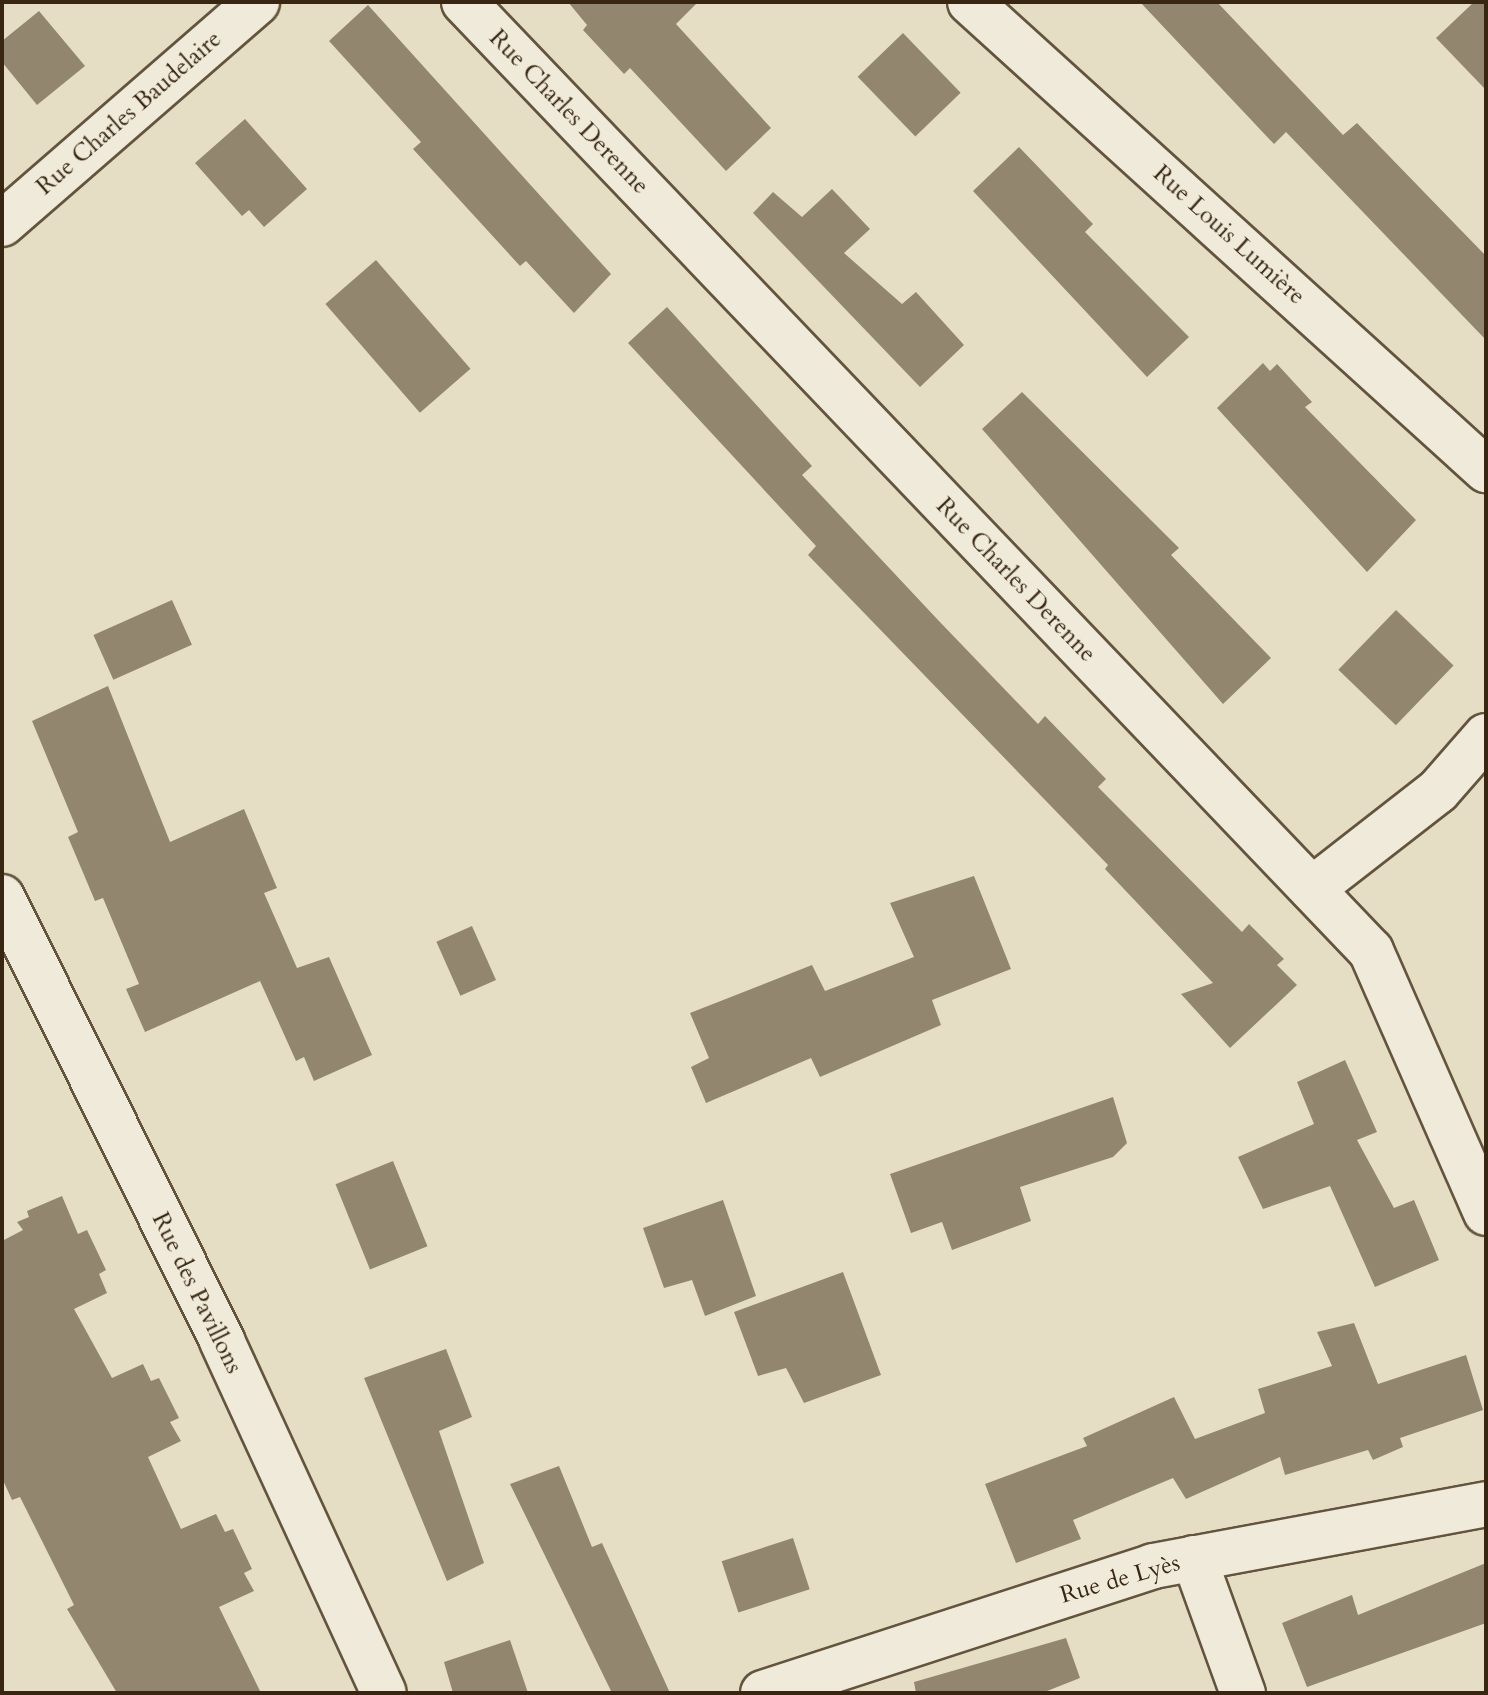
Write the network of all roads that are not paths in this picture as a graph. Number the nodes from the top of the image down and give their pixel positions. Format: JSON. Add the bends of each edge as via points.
{"nodes":[{"id":1,"x":257,"y":2,"type":"edge"},
{"id":2,"x":464,"y":2,"type":"edge"},
{"id":3,"x":970,"y":2,"type":"edge"},
{"id":4,"x":2,"y":224,"type":"edge"},
{"id":5,"x":1486,"y":470,"type":"edge"},
{"id":6,"x":1486,"y":736,"type":"edge"},
{"id":7,"x":1312,"y":889,"type":"junction"},
{"id":8,"x":2,"y":897,"type":"edge"},
{"id":9,"x":1486,"y":1213,"type":"edge"},
{"id":10,"x":1486,"y":1504,"type":"edge"},
{"id":11,"x":1194,"y":1558,"type":"junction"},
{"id":12,"x":384,"y":1693,"type":"edge"},
{"id":13,"x":763,"y":1693,"type":"edge"},
{"id":14,"x":1243,"y":1693,"type":"edge"}],
"edges":[{"from":1,"to":4,"type":"street","name":"Rue Charles Baudelaire"},
{"from":2,"to":7,"type":"street","name":"Rue Charles Derenne"},
{"from":3,"to":5,"type":"street","name":"Rue Louis Lumière"},
{"from":6,"to":7,"type":"street","via":[[1438,791]]},
{"from":7,"to":9,"type":"street","name":"Rue Charles Derenne","via":[[1371,951]]},
{"from":8,"to":12,"type":"street","name":"Rue des Pavillons","via":[[222,1341]]},
{"from":10,"to":11,"type":"street","name":"Rue de Lyès"},
{"from":11,"to":13,"type":"street","name":"Rue de Lyès"},
{"from":11,"to":14,"type":"street"}]}
